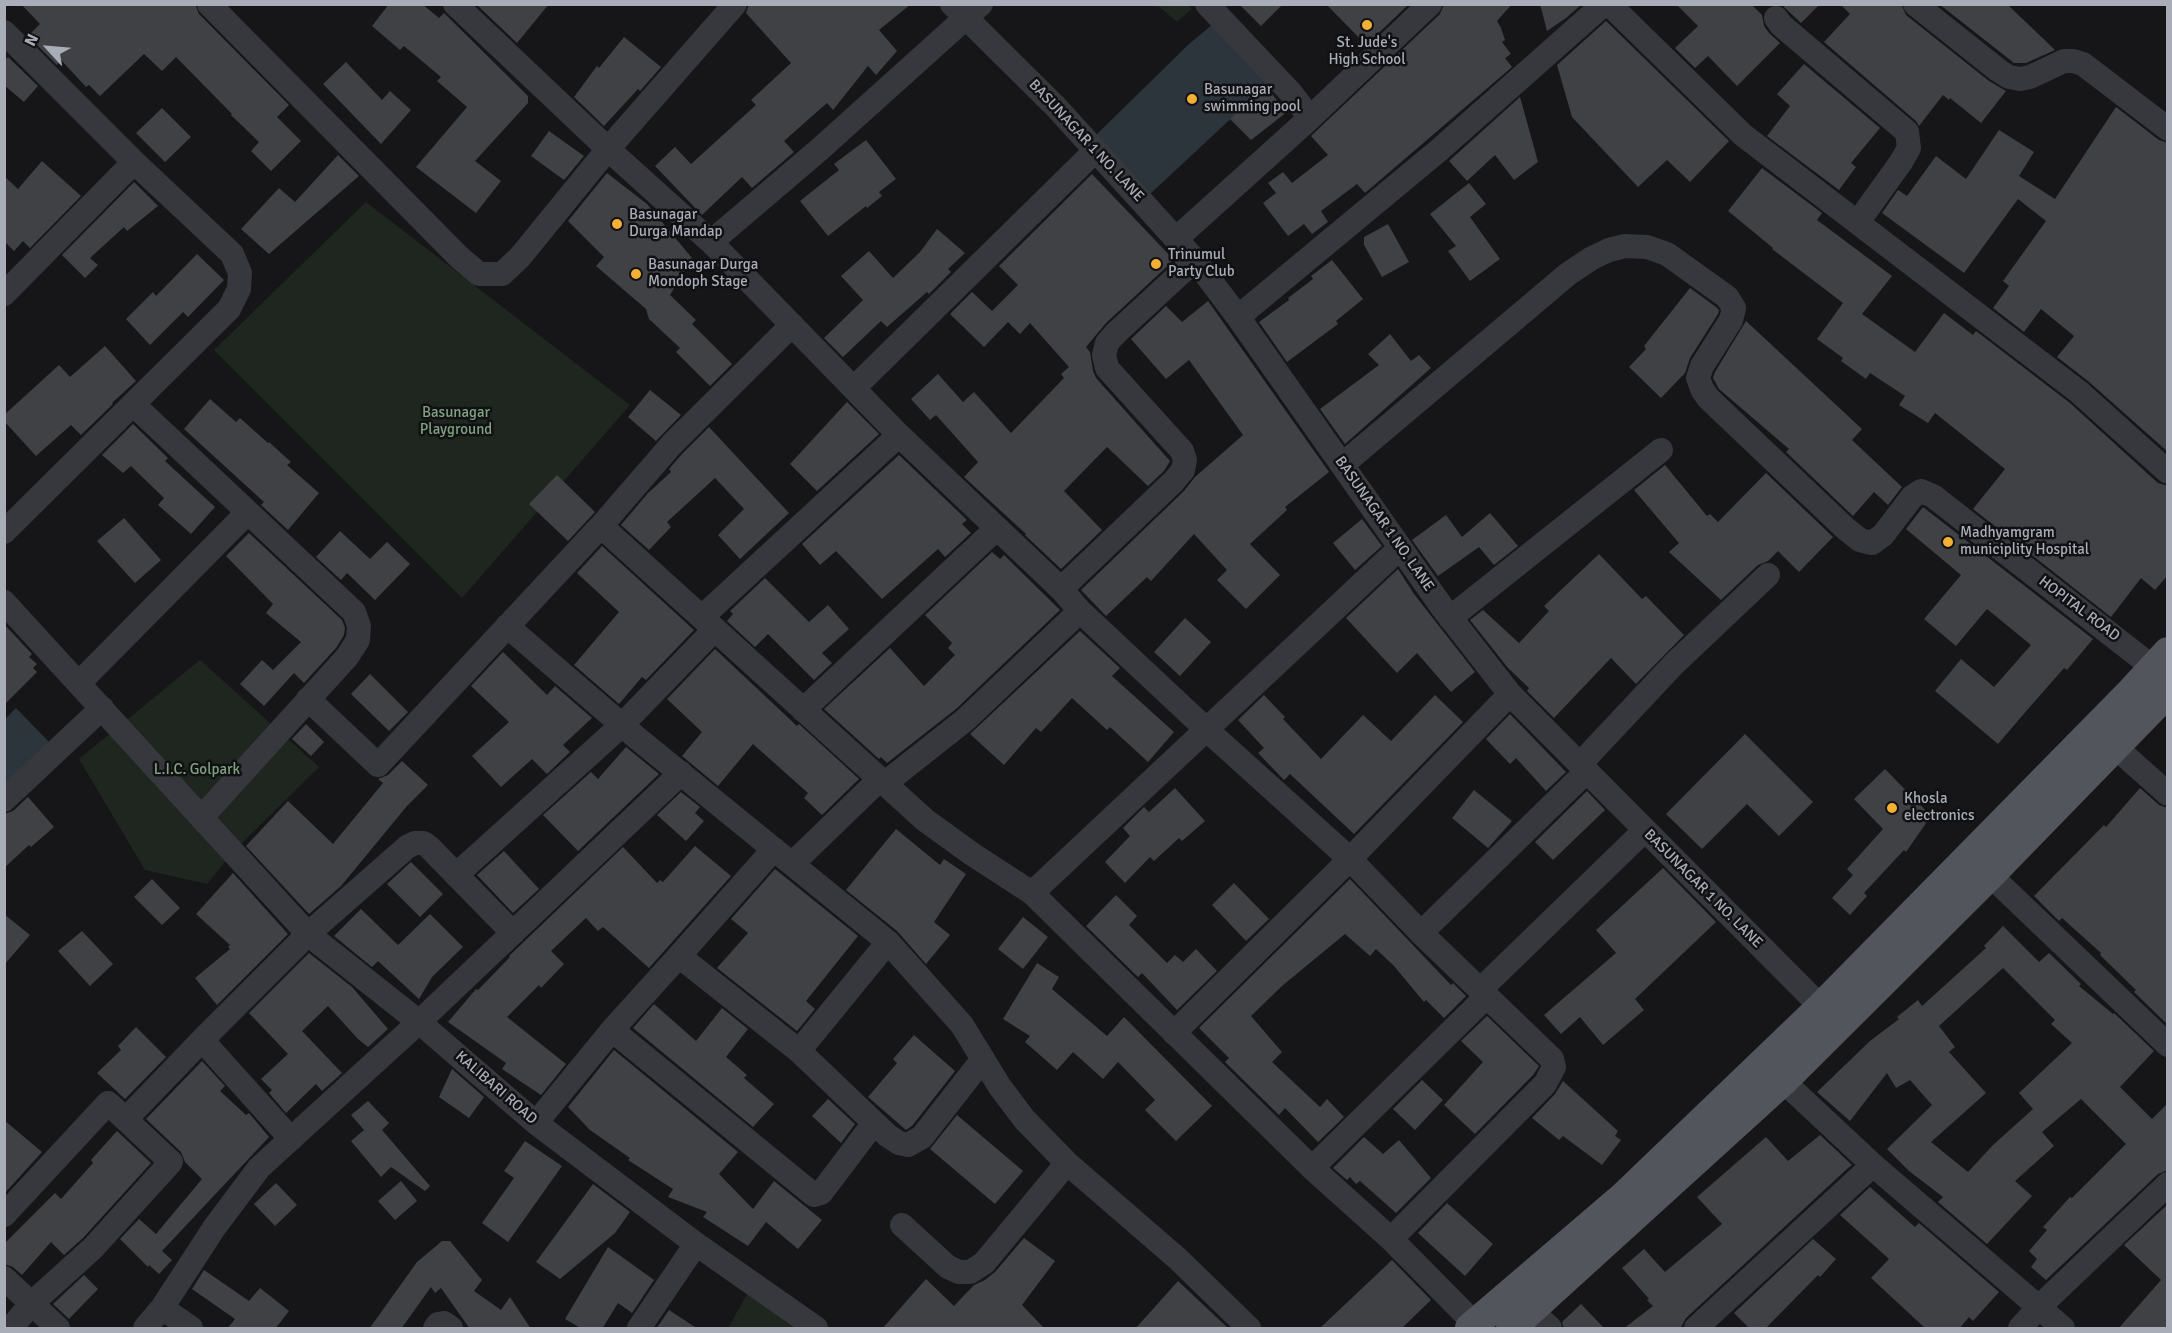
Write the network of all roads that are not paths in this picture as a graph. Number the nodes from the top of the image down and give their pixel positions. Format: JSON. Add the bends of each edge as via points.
{"nodes":[{"id":1,"x":209,"y":4,"type":"edge"},
{"id":2,"x":455,"y":4,"type":"edge"},
{"id":3,"x":1207,"y":4,"type":"edge"},
{"id":4,"x":1430,"y":4,"type":"edge"},
{"id":5,"x":1604,"y":4,"type":"edge"},
{"id":6,"x":1609,"y":4,"type":"edge"},
{"id":7,"x":1915,"y":4,"type":"edge"},
{"id":8,"x":729,"y":7,"type":"edge"},
{"id":9,"x":966,"y":9,"type":"edge"},
{"id":10,"x":1776,"y":18,"type":"dead end"},
{"id":11,"x":7,"y":39,"type":"edge"},
{"id":12,"x":1310,"y":118,"type":"junction"},
{"id":13,"x":2168,"y":129,"type":"edge"},
{"id":14,"x":608,"y":149,"type":"junction"},
{"id":15,"x":1095,"y":151,"type":"junction"},
{"id":16,"x":134,"y":162,"type":"junction"},
{"id":17,"x":1858,"y":222,"type":"junction"},
{"id":18,"x":1177,"y":238,"type":"junction"},
{"id":19,"x":711,"y":242,"type":"junction"},
{"id":20,"x":1195,"y":260,"type":"junction"},
{"id":21,"x":4,"y":294,"type":"edge"},
{"id":22,"x":1238,"y":317,"type":"junction"},
{"id":23,"x":792,"y":325,"type":"junction"},
{"id":24,"x":854,"y":388,"type":"junction"},
{"id":25,"x":134,"y":405,"type":"junction"},
{"id":26,"x":899,"y":435,"type":"junction"},
{"id":27,"x":1661,"y":450,"type":"dead end"},
{"id":28,"x":1342,"y":465,"type":"junction"},
{"id":29,"x":2168,"y":472,"type":"edge"},
{"id":30,"x":247,"y":513,"type":"junction"},
{"id":31,"x":601,"y":526,"type":"junction"},
{"id":32,"x":997,"y":528,"type":"junction"},
{"id":33,"x":4,"y":532,"type":"edge"},
{"id":34,"x":1400,"y":549,"type":"junction"},
{"id":35,"x":1768,"y":575,"type":"dead end"},
{"id":36,"x":1061,"y":589,"type":"junction"},
{"id":37,"x":4,"y":602,"type":"edge"},
{"id":38,"x":1080,"y":611,"type":"junction"},
{"id":39,"x":1450,"y":618,"type":"junction"},
{"id":40,"x":708,"y":623,"type":"junction"},
{"id":41,"x":507,"y":626,"type":"junction"},
{"id":42,"x":2164,"y":672,"type":"edge"},
{"id":43,"x":79,"y":683,"type":"junction"},
{"id":44,"x":1510,"y":694,"type":"junction"},
{"id":45,"x":308,"y":699,"type":"junction"},
{"id":46,"x":102,"y":708,"type":"junction"},
{"id":47,"x":803,"y":710,"type":"junction"},
{"id":48,"x":622,"y":724,"type":"junction"},
{"id":49,"x":1207,"y":730,"type":"junction"},
{"id":50,"x":2114,"y":746,"type":"junction"},
{"id":51,"x":1584,"y":768,"type":"junction"},
{"id":52,"x":681,"y":773,"type":"junction"},
{"id":53,"x":882,"y":782,"type":"junction"},
{"id":54,"x":2168,"y":794,"type":"edge"},
{"id":55,"x":4,"y":800,"type":"edge"},
{"id":56,"x":202,"y":817,"type":"junction"},
{"id":57,"x":1645,"y":830,"type":"junction"},
{"id":58,"x":774,"y":849,"type":"junction"},
{"id":59,"x":1350,"y":859,"type":"junction"},
{"id":60,"x":792,"y":864,"type":"junction"},
{"id":61,"x":456,"y":875,"type":"junction"},
{"id":62,"x":1990,"y":875,"type":"junction"},
{"id":63,"x":1032,"y":893,"type":"junction"},
{"id":64,"x":513,"y":933,"type":"junction"},
{"id":65,"x":1421,"y":933,"type":"junction"},
{"id":66,"x":308,"y":934,"type":"junction"},
{"id":67,"x":888,"y":942,"type":"junction"},
{"id":68,"x":679,"y":956,"type":"junction"},
{"id":69,"x":1483,"y":993,"type":"junction"},
{"id":70,"x":1830,"y":1016,"type":"junction"},
{"id":71,"x":419,"y":1022,"type":"junction"},
{"id":72,"x":612,"y":1030,"type":"junction"},
{"id":73,"x":1174,"y":1033,"type":"junction"},
{"id":74,"x":202,"y":1040,"type":"junction"},
{"id":75,"x":2168,"y":1045,"type":"edge"},
{"id":76,"x":799,"y":1051,"type":"junction"},
{"id":77,"x":983,"y":1059,"type":"junction"},
{"id":78,"x":1783,"y":1082,"type":"junction"},
{"id":79,"x":126,"y":1119,"type":"junction"},
{"id":80,"x":536,"y":1123,"type":"junction"},
{"id":81,"x":874,"y":1123,"type":"junction"},
{"id":82,"x":291,"y":1139,"type":"junction"},
{"id":83,"x":1067,"y":1163,"type":"junction"},
{"id":84,"x":1873,"y":1165,"type":"junction"},
{"id":85,"x":1312,"y":1168,"type":"junction"},
{"id":86,"x":2168,"y":1184,"type":"edge"},
{"id":87,"x":4,"y":1215,"type":"edge"},
{"id":88,"x":902,"y":1225,"type":"dead end"},
{"id":89,"x":1391,"y":1239,"type":"junction"},
{"id":90,"x":696,"y":1244,"type":"junction"},
{"id":91,"x":4,"y":1278,"type":"edge"},
{"id":92,"x":31,"y":1304,"type":"junction"},
{"id":93,"x":162,"y":1308,"type":"junction"},
{"id":94,"x":2038,"y":1308,"type":"junction"},
{"id":95,"x":1531,"y":1323,"type":"edge"},
{"id":96,"x":1473,"y":1326,"type":"edge"},
{"id":97,"x":11,"y":1329,"type":"edge"},
{"id":98,"x":58,"y":1329,"type":"edge"},
{"id":99,"x":145,"y":1329,"type":"edge"},
{"id":100,"x":190,"y":1329,"type":"edge"},
{"id":101,"x":435,"y":1329,"type":"edge"},
{"id":102,"x":451,"y":1329,"type":"edge"},
{"id":103,"x":639,"y":1329,"type":"edge"},
{"id":104,"x":816,"y":1329,"type":"edge"},
{"id":105,"x":1249,"y":1329,"type":"edge"},
{"id":106,"x":1696,"y":1329,"type":"edge"},
{"id":107,"x":2020,"y":1329,"type":"edge"},
{"id":108,"x":2063,"y":1329,"type":"edge"}],
"edges":[{"from":1,"to":14,"type":"street","via":[[479,274],[502,274],[520,257]]},
{"from":2,"to":14,"type":"street"},
{"from":3,"to":12,"type":"street"},
{"from":4,"to":12,"type":"street"},
{"from":5,"to":22,"type":"street","via":[[1438,151]]},
{"from":6,"to":17,"type":"street","via":[[1743,135]]},
{"from":7,"to":13,"type":"street","via":[[2009,77],[2030,77],[2064,61],[2083,64]]},
{"from":8,"to":14,"type":"street"},
{"from":9,"to":15,"type":"street","name":"BASUNAGAR 1 NO. LANE"},
{"from":9,"to":19,"type":"street","via":[[820,149]]},
{"from":10,"to":17,"type":"street","via":[[1907,132],[1909,148]]},
{"from":11,"to":16,"type":"street"},
{"from":12,"to":18,"type":"street"},
{"from":14,"to":19,"type":"street"},
{"from":15,"to":18,"type":"street","name":"BASUNAGAR 1 NO. LANE"},
{"from":15,"to":24,"type":"street"},
{"from":16,"to":21,"type":"street"},
{"from":16,"to":25,"type":"street","via":[[232,254],[240,273],[238,290],[229,309]]},
{"from":17,"to":29,"type":"street","via":[[2079,392]]},
{"from":18,"to":20,"type":"street","name":"BASUNAGAR 1 NO. LANE"},
{"from":19,"to":23,"type":"street"},
{"from":20,"to":22,"type":"street","name":"BASUNAGAR 1 NO. LANE"},
{"from":20,"to":36,"type":"street","via":[[1116,333],[1107,343],[1104,355],[1107,368],[1182,450],[1183,470]]},
{"from":22,"to":28,"type":"street","name":"BASUNAGAR 1 NO. LANE"},
{"from":23,"to":24,"type":"street"},
{"from":23,"to":31,"type":"street","via":[[672,444]]},
{"from":24,"to":26,"type":"street"},
{"from":25,"to":30,"type":"street"},
{"from":25,"to":33,"type":"street"},
{"from":26,"to":32,"type":"street"},
{"from":26,"to":40,"type":"street"},
{"from":27,"to":39,"type":"street"},
{"from":28,"to":34,"type":"street","name":"BASUNAGAR 1 NO. LANE"},
{"from":28,"to":42,"type":"street","name":"HOPITAL ROAD","via":[[1568,274],[1609,250],[1647,247],[1667,254],[1727,297],[1734,308],[1731,320],[1702,366],[1698,378],[1701,389],[1846,530],[1872,543],[1883,535],[1912,497],[1922,491],[1934,496]]},
{"from":30,"to":43,"type":"street"},
{"from":30,"to":45,"type":"street","via":[[354,612],[359,626],[358,640]]},
{"from":31,"to":40,"type":"street"},
{"from":31,"to":41,"type":"street"},
{"from":32,"to":36,"type":"street"},
{"from":32,"to":47,"type":"street"},
{"from":34,"to":39,"type":"street","name":"BASUNAGAR 1 NO. LANE"},
{"from":34,"to":49,"type":"street"},
{"from":35,"to":51,"type":"street","via":[[1674,664]]},
{"from":36,"to":38,"type":"street"},
{"from":37,"to":43,"type":"street","name":"KALIBARI ROAD"},
{"from":38,"to":49,"type":"street"},
{"from":38,"to":53,"type":"street","via":[[965,720]]},
{"from":39,"to":44,"type":"street","name":"BASUNAGAR 1 NO. LANE"},
{"from":40,"to":47,"type":"street"},
{"from":40,"to":48,"type":"street"},
{"from":41,"to":45,"type":"street","via":[[378,765]]},
{"from":41,"to":48,"type":"street"},
{"from":42,"to":50,"type":"main road"},
{"from":42,"to":70,"type":"main road"},
{"from":43,"to":46,"type":"street","name":"KALIBARI ROAD"},
{"from":44,"to":51,"type":"street","name":"BASUNAGAR 1 NO. LANE"},
{"from":44,"to":59,"type":"street"},
{"from":45,"to":56,"type":"street"},
{"from":46,"to":55,"type":"street"},
{"from":46,"to":56,"type":"street","name":"KALIBARI ROAD"},
{"from":47,"to":53,"type":"street"},
{"from":48,"to":52,"type":"street"},
{"from":48,"to":61,"type":"street"},
{"from":49,"to":59,"type":"street"},
{"from":49,"to":63,"type":"street"},
{"from":50,"to":54,"type":"street"},
{"from":50,"to":62,"type":"main road"},
{"from":51,"to":57,"type":"street","name":"BASUNAGAR 1 NO. LANE"},
{"from":51,"to":65,"type":"street"},
{"from":52,"to":58,"type":"street"},
{"from":52,"to":64,"type":"street"},
{"from":53,"to":60,"type":"street"},
{"from":53,"to":63,"type":"street","via":[[949,838]]},
{"from":56,"to":66,"type":"street","name":"KALIBARI ROAD"},
{"from":57,"to":69,"type":"street"},
{"from":57,"to":70,"type":"street","name":"BASUNAGAR 1 NO. LANE"},
{"from":58,"to":60,"type":"street"},
{"from":58,"to":68,"type":"street"},
{"from":59,"to":65,"type":"street"},
{"from":59,"to":73,"type":"street"},
{"from":60,"to":67,"type":"street"},
{"from":61,"to":64,"type":"street"},
{"from":61,"to":66,"type":"street","via":[[424,843],[415,843]]},
{"from":62,"to":70,"type":"main road"},
{"from":62,"to":75,"type":"street"},
{"from":63,"to":73,"type":"street"},
{"from":64,"to":71,"type":"street"},
{"from":65,"to":69,"type":"street"},
{"from":66,"to":71,"type":"street","name":"KALIBARI ROAD"},
{"from":66,"to":74,"type":"street"},
{"from":67,"to":76,"type":"street"},
{"from":67,"to":77,"type":"street","via":[[962,1024]]},
{"from":68,"to":72,"type":"street"},
{"from":68,"to":76,"type":"street"},
{"from":69,"to":85,"type":"street"},
{"from":69,"to":89,"type":"street","via":[[1552,1059],[1554,1067],[1545,1084]]},
{"from":70,"to":78,"type":"main road"},
{"from":70,"to":96,"type":"main road"},
{"from":71,"to":80,"type":"street","name":"KALIBARI ROAD"},
{"from":71,"to":82,"type":"street"},
{"from":72,"to":80,"type":"street"},
{"from":72,"to":81,"type":"street","via":[[814,1195],[821,1193]]},
{"from":73,"to":85,"type":"street"},
{"from":74,"to":79,"type":"street"},
{"from":74,"to":82,"type":"street"},
{"from":76,"to":81,"type":"street"},
{"from":77,"to":81,"type":"street","via":[[922,1137],[908,1145],[899,1143]]},
{"from":77,"to":83,"type":"street","via":[[1025,1120]]},
{"from":78,"to":84,"type":"street"},
{"from":78,"to":95,"type":"main road"},
{"from":79,"to":87,"type":"street","via":[[112,1106],[104,1106]]},
{"from":79,"to":92,"type":"street","via":[[171,1162],[93,1248]]},
{"from":80,"to":90,"type":"street","name":"KALIBARI ROAD"},
{"from":82,"to":93,"type":"street","via":[[259,1168]]},
{"from":83,"to":88,"type":"street","via":[[984,1263],[970,1272],[948,1267]]},
{"from":83,"to":105,"type":"street","via":[[1178,1259]]},
{"from":84,"to":94,"type":"street"},
{"from":84,"to":106,"type":"street"},
{"from":85,"to":89,"type":"street"},
{"from":86,"to":94,"type":"street"},
{"from":89,"to":96,"type":"street"},
{"from":90,"to":103,"type":"street"},
{"from":90,"to":104,"type":"street","name":"KALIBARI ROAD"},
{"from":91,"to":92,"type":"street"},
{"from":92,"to":97,"type":"street"},
{"from":92,"to":98,"type":"street"},
{"from":93,"to":99,"type":"street"},
{"from":93,"to":100,"type":"street"},
{"from":94,"to":107,"type":"street"},
{"from":94,"to":108,"type":"street"},
{"from":101,"to":102,"type":"street","via":[[444,1323]]}]}
